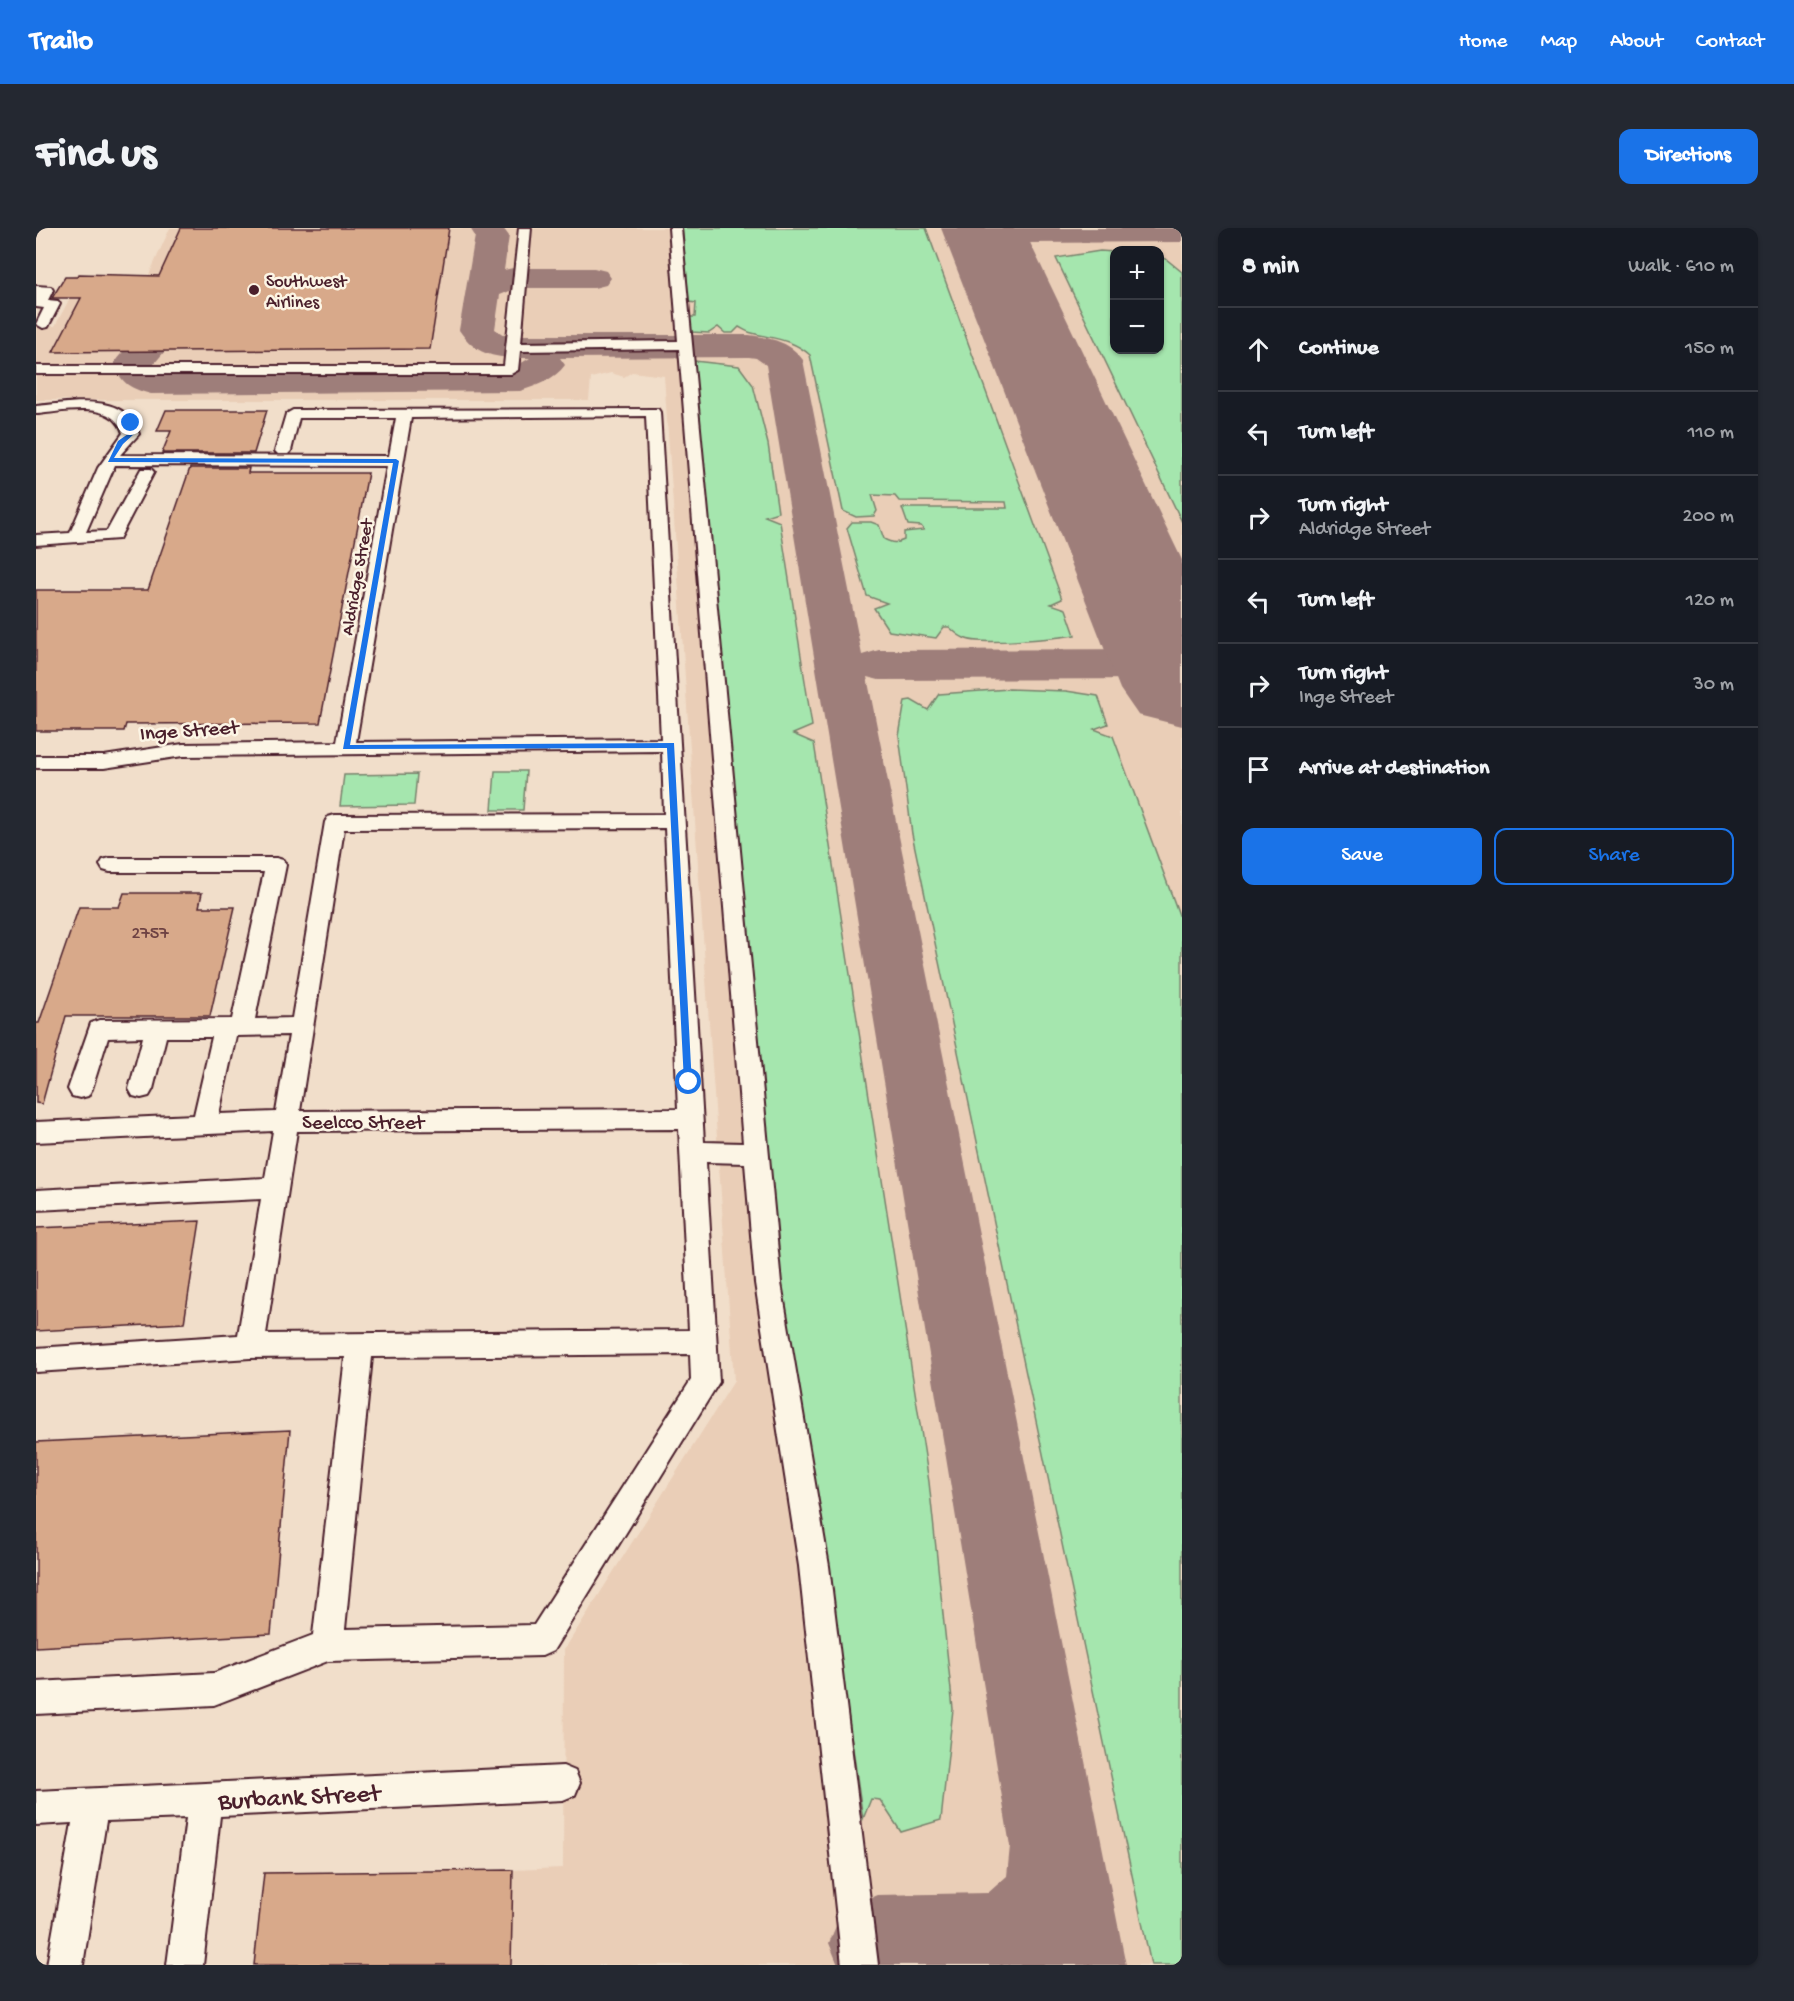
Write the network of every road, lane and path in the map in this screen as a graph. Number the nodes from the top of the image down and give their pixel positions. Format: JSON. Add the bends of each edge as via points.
{"nodes":[{"id":1,"x":525,"y":228,"type":"edge"},
{"id":2,"x":675,"y":228,"type":"edge"},
{"id":3,"x":36,"y":290,"type":"edge"},
{"id":4,"x":43,"y":324,"type":"dead end"},
{"id":5,"x":685,"y":345,"type":"junction"},
{"id":6,"x":514,"y":347,"type":"junction"},
{"id":7,"x":36,"y":370,"type":"edge"},
{"id":8,"x":36,"y":410,"type":"edge"},
{"id":9,"x":404,"y":413,"type":"junction"},
{"id":10,"x":283,"y":451,"type":"dead end"},
{"id":11,"x":110,"y":460,"type":"junction"},
{"id":12,"x":396,"y":461,"type":"junction"},
{"id":13,"x":146,"y":472,"type":"dead end"},
{"id":14,"x":76,"y":537,"type":"junction"},
{"id":15,"x":36,"y":540,"type":"edge"},
{"id":16,"x":671,"y":745,"type":"junction"},
{"id":17,"x":346,"y":747,"type":"junction"},
{"id":18,"x":36,"y":762,"type":"edge"},
{"id":19,"x":675,"y":820,"type":"junction"},
{"id":20,"x":110,"y":865,"type":"dead end"},
{"id":21,"x":302,"y":1026,"type":"junction"},
{"id":22,"x":234,"y":1028,"type":"junction"},
{"id":23,"x":157,"y":1029,"type":"junction"},
{"id":24,"x":80,"y":1089,"type":"dead end"},
{"id":25,"x":141,"y":1089,"type":"dead end"},
{"id":26,"x":691,"y":1119,"type":"junction"},
{"id":27,"x":286,"y":1121,"type":"junction"},
{"id":28,"x":204,"y":1125,"type":"junction"},
{"id":29,"x":36,"y":1132,"type":"edge"},
{"id":30,"x":693,"y":1152,"type":"junction"},
{"id":31,"x":756,"y":1153,"type":"junction"},
{"id":32,"x":275,"y":1188,"type":"junction"},
{"id":33,"x":36,"y":1200,"type":"edge"},
{"id":34,"x":703,"y":1342,"type":"junction"},
{"id":35,"x":360,"y":1345,"type":"junction"},
{"id":36,"x":250,"y":1346,"type":"junction"},
{"id":37,"x":36,"y":1360,"type":"edge"},
{"id":38,"x":328,"y":1645,"type":"junction"},
{"id":39,"x":36,"y":1698,"type":"edge"},
{"id":40,"x":563,"y":1783,"type":"dead end"},
{"id":41,"x":205,"y":1800,"type":"junction"},
{"id":42,"x":92,"y":1806,"type":"junction"},
{"id":43,"x":36,"y":1808,"type":"edge"},
{"id":44,"x":65,"y":1965,"type":"edge"},
{"id":45,"x":185,"y":1965,"type":"edge"},
{"id":46,"x":860,"y":1965,"type":"edge"}],
"edges":[{"from":1,"to":6,"type":"street"},
{"from":2,"to":5,"type":"street"},
{"from":3,"to":4,"type":"street","via":[[46,290],[40,304],[53,304]]},
{"from":5,"to":6,"type":"street"},
{"from":5,"to":31,"type":"street"},
{"from":6,"to":7,"type":"street","via":[[511,370]]},
{"from":8,"to":11,"type":"street","via":[[73,408],[96,414],[111,425],[121,443]]},
{"from":9,"to":10,"type":"street","via":[[293,414]]},
{"from":9,"to":12,"type":"street","name":"Aldridge Street"},
{"from":9,"to":16,"type":"street","via":[[653,412]]},
{"from":11,"to":12,"type":"street"},
{"from":11,"to":14,"type":"street"},
{"from":12,"to":17,"type":"street","name":"Aldridge Street"},
{"from":13,"to":14,"type":"street","via":[[113,536]]},
{"from":14,"to":15,"type":"street"},
{"from":16,"to":17,"type":"street","name":"Inge Street"},
{"from":16,"to":19,"type":"street"},
{"from":17,"to":18,"type":"street","name":"Inge Street","via":[[183,750],[104,762]]},
{"from":19,"to":21,"type":"street","via":[[335,822]]},
{"from":19,"to":26,"type":"street"},
{"from":20,"to":22,"type":"street","via":[[276,865]]},
{"from":21,"to":22,"type":"street"},
{"from":21,"to":27,"type":"street"},
{"from":22,"to":23,"type":"street"},
{"from":22,"to":28,"type":"street"},
{"from":23,"to":24,"type":"street","via":[[99,1029]]},
{"from":23,"to":25,"type":"street"},
{"from":26,"to":27,"type":"street","name":"Seelcco Street"},
{"from":26,"to":30,"type":"street"},
{"from":27,"to":28,"type":"street","name":"Seelcco Street"},
{"from":27,"to":32,"type":"street"},
{"from":28,"to":29,"type":"street","name":"Seelcco Street"},
{"from":30,"to":31,"type":"street"},
{"from":30,"to":34,"type":"street"},
{"from":31,"to":46,"type":"street","via":[[768,1283],[814,1566]]},
{"from":32,"to":33,"type":"street"},
{"from":32,"to":36,"type":"street"},
{"from":34,"to":35,"type":"street"},
{"from":34,"to":38,"type":"street","via":[[705,1382],[542,1640]]},
{"from":35,"to":36,"type":"street"},
{"from":35,"to":38,"type":"street"},
{"from":36,"to":37,"type":"street"},
{"from":38,"to":39,"type":"street","via":[[214,1689]]},
{"from":40,"to":41,"type":"street","name":"Burbank Street"},
{"from":41,"to":42,"type":"street","name":"Burbank Street"},
{"from":41,"to":45,"type":"street"},
{"from":42,"to":43,"type":"street","name":"Burbank Street"},
{"from":42,"to":44,"type":"street"}]}
